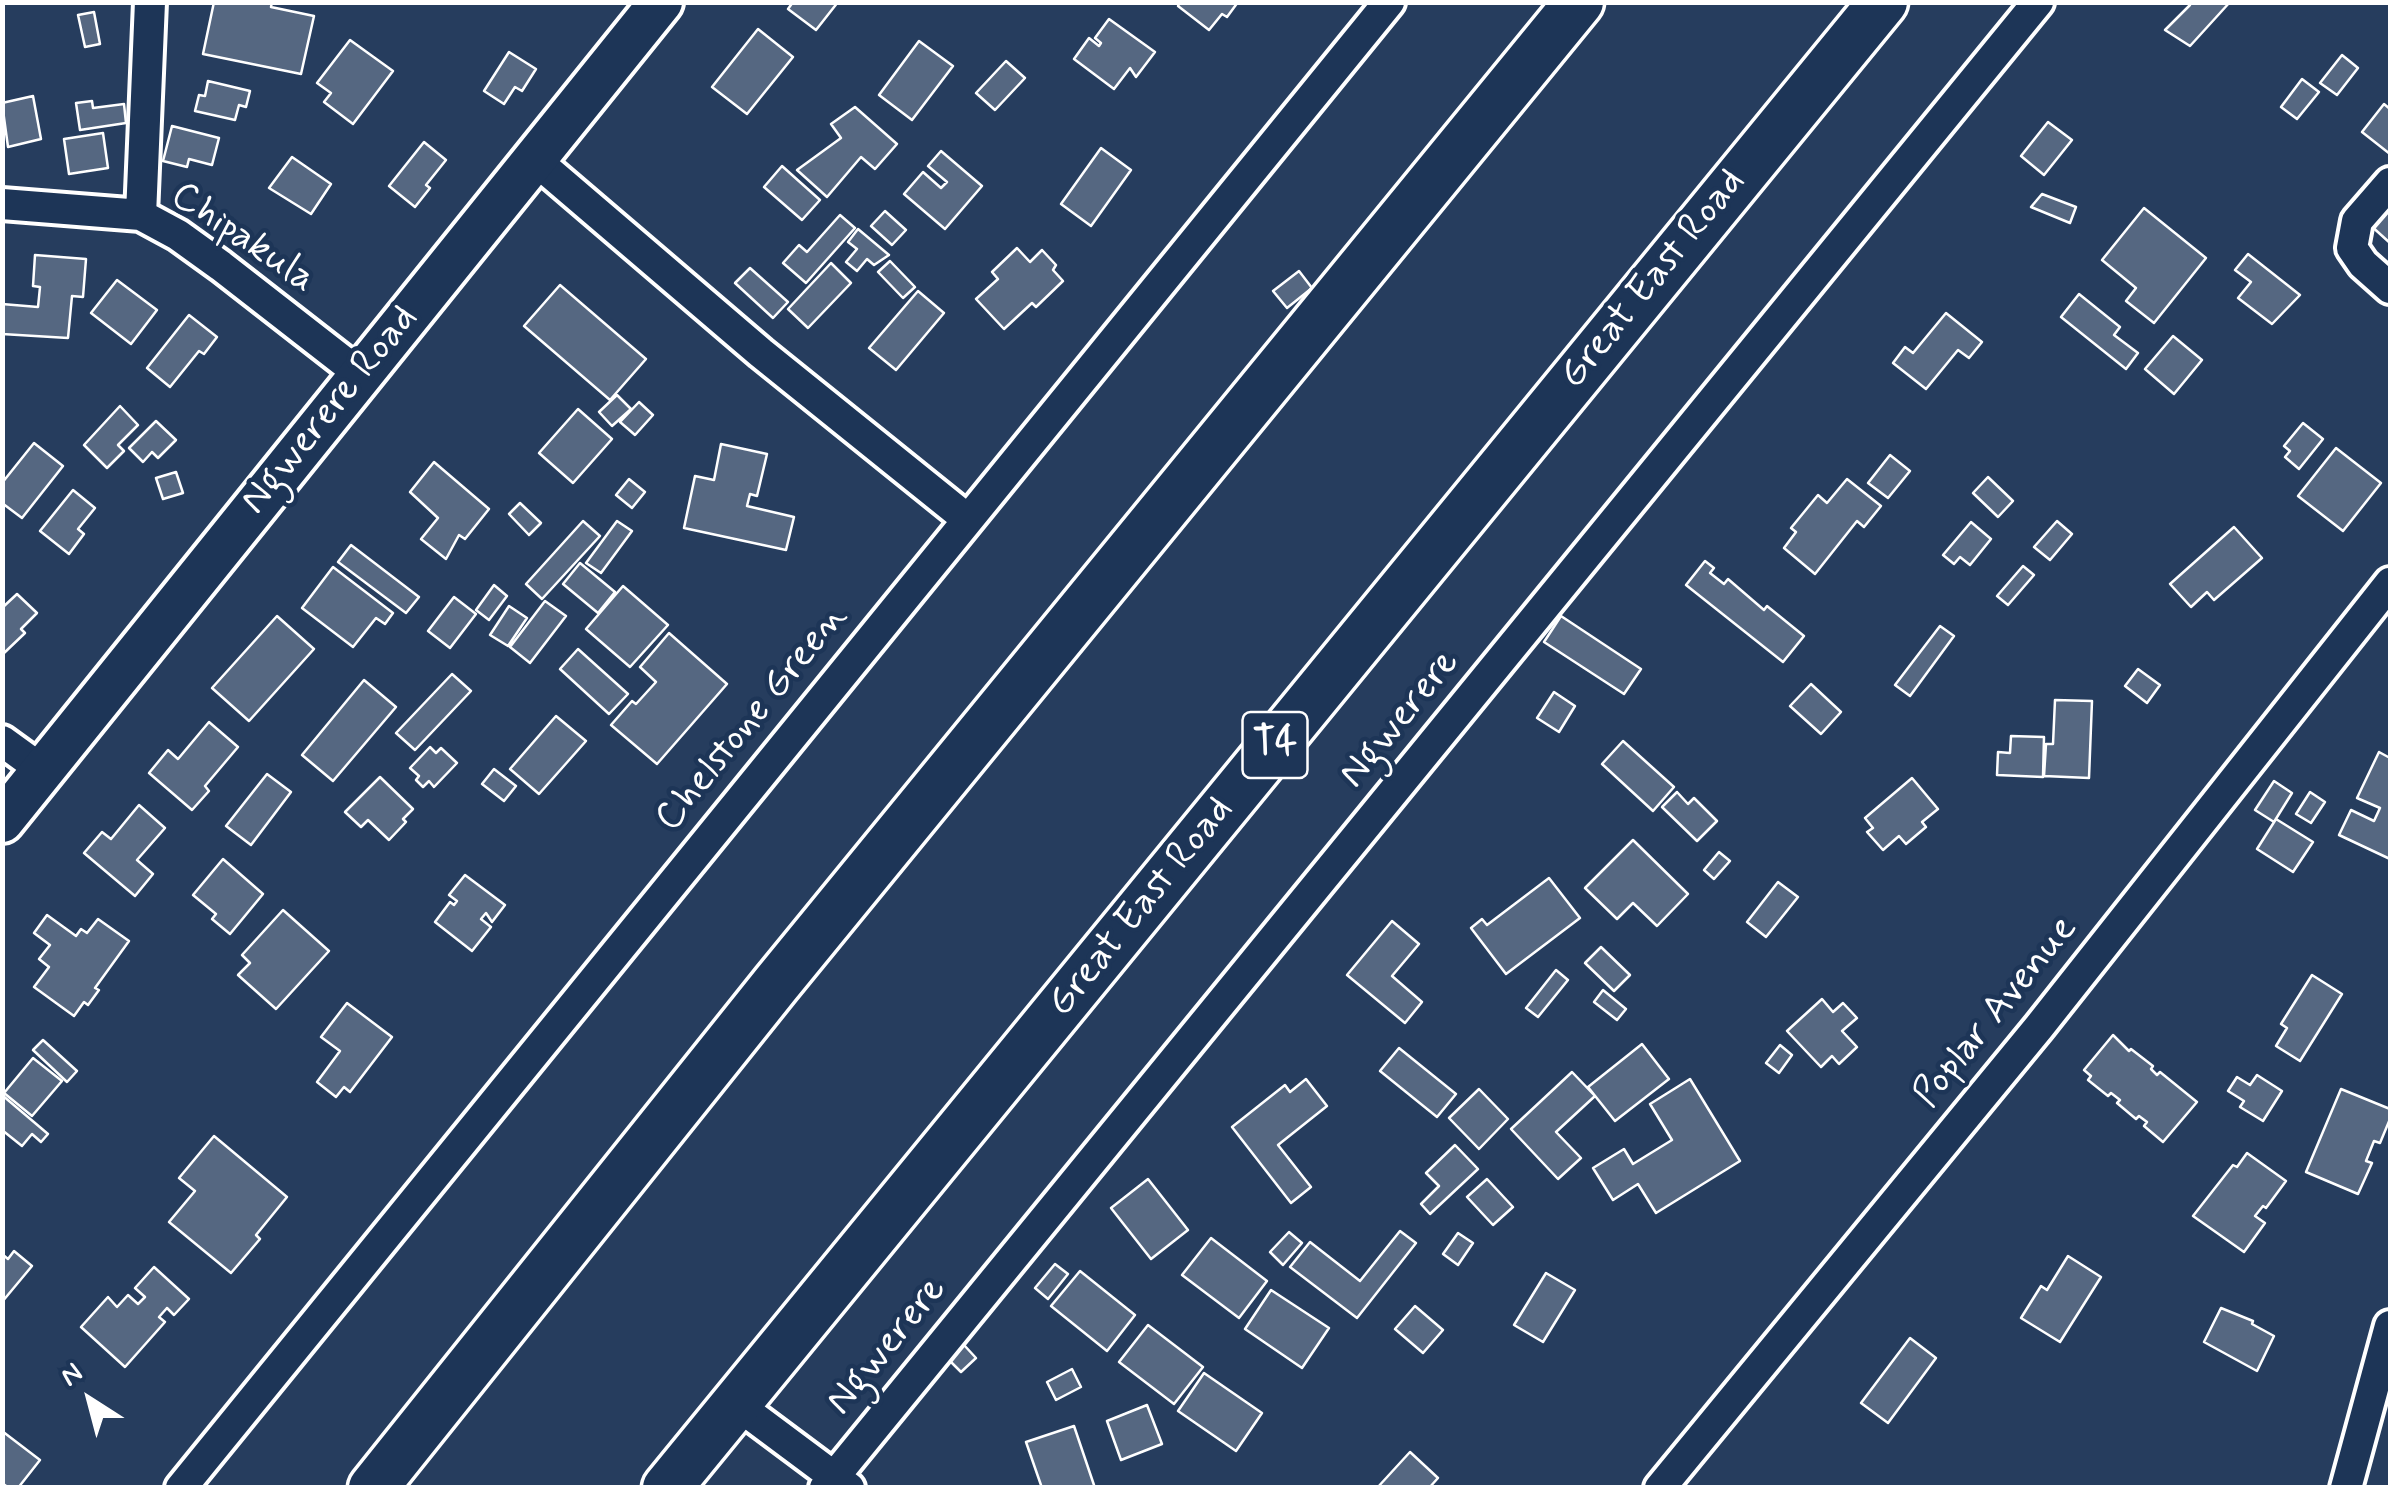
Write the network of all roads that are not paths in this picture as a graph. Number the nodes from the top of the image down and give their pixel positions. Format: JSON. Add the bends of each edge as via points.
{"nodes":[{"id":1,"x":150,"y":2,"type":"edge"},
{"id":2,"x":661,"y":2,"type":"edge"},
{"id":3,"x":1389,"y":2,"type":"edge"},
{"id":4,"x":1579,"y":2,"type":"edge"},
{"id":5,"x":1882,"y":2,"type":"edge"},
{"id":6,"x":2038,"y":2,"type":"edge"},
{"id":7,"x":533,"y":158,"type":"junction"},
{"id":8,"x":2390,"y":183,"type":"edge"},
{"id":9,"x":2,"y":204,"type":"edge"},
{"id":10,"x":141,"y":215,"type":"junction"},
{"id":11,"x":2390,"y":288,"type":"edge"},
{"id":12,"x":361,"y":375,"type":"junction"},
{"id":13,"x":966,"y":519,"type":"junction"},
{"id":14,"x":2390,"y":583,"type":"edge"},
{"id":15,"x":2,"y":741,"type":"edge"},
{"id":16,"x":42,"y":770,"type":"junction"},
{"id":17,"x":2,"y":821,"type":"edge"},
{"id":18,"x":2390,"y":1326,"type":"edge"},
{"id":19,"x":735,"y":1403,"type":"junction"},
{"id":20,"x":836,"y":1484,"type":"edge"},
{"id":21,"x":180,"y":1488,"type":"edge"},
{"id":22,"x":373,"y":1488,"type":"edge"},
{"id":23,"x":666,"y":1488,"type":"edge"},
{"id":24,"x":1660,"y":1488,"type":"edge"},
{"id":25,"x":2346,"y":1488,"type":"edge"}],
"edges":[{"from":1,"to":10,"type":"street"},
{"from":2,"to":7,"type":"street","name":"Ngwerere Road"},
{"from":3,"to":13,"type":"street","name":"Chelstone Green"},
{"from":4,"to":22,"type":"main road"},
{"from":5,"to":19,"type":"main road","name":"Great East Road","number":"T4"},
{"from":6,"to":20,"type":"street","name":"Ngwerere"},
{"from":7,"to":12,"type":"street","name":"Ngwerere Road"},
{"from":7,"to":13,"type":"street"},
{"from":8,"to":11,"type":"street","via":[[2357,221],[2352,248]]},
{"from":9,"to":10,"type":"street","name":"Chipakula"},
{"from":10,"to":12,"type":"street","name":"Chipakula","via":[[221,266]]},
{"from":12,"to":16,"type":"street","name":"Ngwerere Road"},
{"from":13,"to":21,"type":"street","name":"Chelstone Green"},
{"from":14,"to":24,"type":"street","name":"Poplar Avenue","via":[[2039,1027]]},
{"from":15,"to":16,"type":"street"},
{"from":16,"to":17,"type":"street","name":"Ngwerere Road"},
{"from":18,"to":25,"type":"street"},
{"from":19,"to":20,"type":"street"},
{"from":19,"to":23,"type":"main road","name":"Great East Road","number":"T4"}]}
